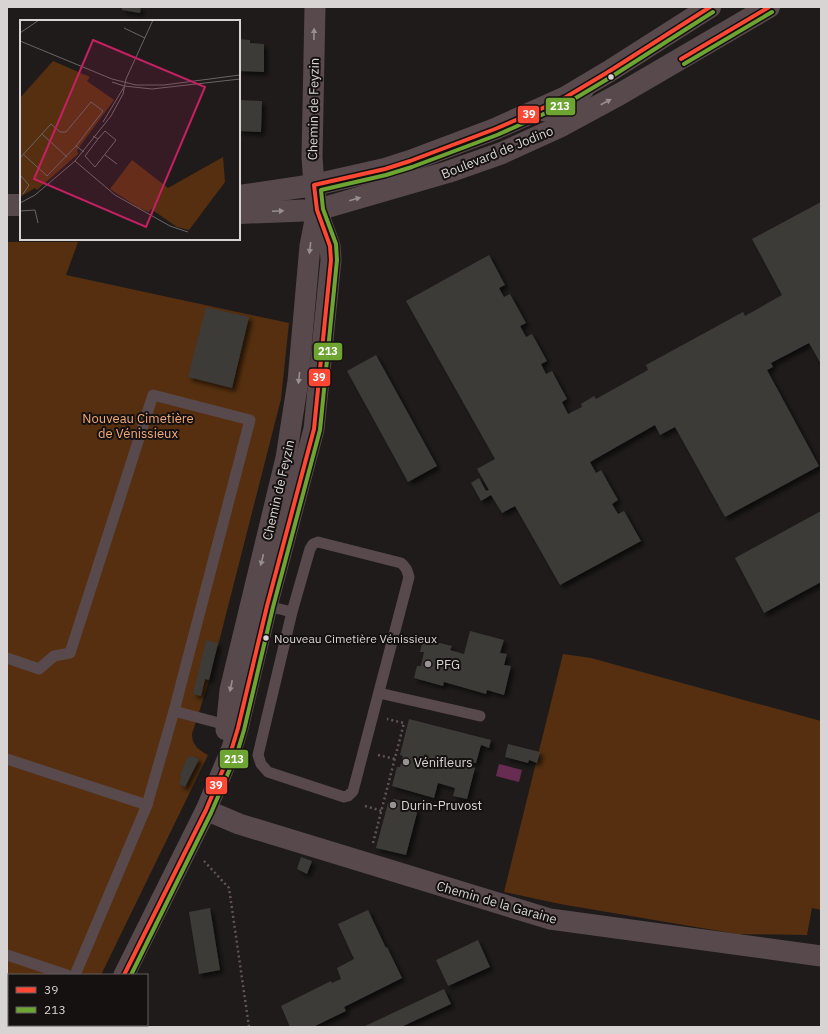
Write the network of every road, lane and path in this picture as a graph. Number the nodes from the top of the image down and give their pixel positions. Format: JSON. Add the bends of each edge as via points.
{"nodes":[{"id":1,"x":315,"y":7,"type":"edge"},
{"id":2,"x":710,"y":7,"type":"edge"},
{"id":3,"x":769,"y":7,"type":"edge"},
{"id":4,"x":608,"y":72,"type":"junction"},
{"id":5,"x":530,"y":114,"type":"junction"},
{"id":6,"x":557,"y":122,"type":"junction"},
{"id":7,"x":314,"y":185,"type":"junction"},
{"id":8,"x":240,"y":196,"type":"edge"},
{"id":9,"x":7,"y":205,"type":"edge"},
{"id":10,"x":20,"y":205,"type":"edge"},
{"id":11,"x":317,"y":210,"type":"junction"},
{"id":12,"x":240,"y":213,"type":"edge"},
{"id":13,"x":259,"y":604,"type":"junction"},
{"id":14,"x":292,"y":612,"type":"junction"},
{"id":15,"x":7,"y":658,"type":"edge"},
{"id":16,"x":379,"y":693,"type":"junction"},
{"id":17,"x":174,"y":711,"type":"junction"},
{"id":18,"x":480,"y":716,"type":"dead end"},
{"id":19,"x":387,"y":719,"type":"dead end"},
{"id":20,"x":404,"y":723,"type":"dead end"},
{"id":21,"x":232,"y":726,"type":"junction"},
{"id":22,"x":378,"y":755,"type":"dead end"},
{"id":23,"x":7,"y":759,"type":"edge"},
{"id":24,"x":395,"y":759,"type":"dead end"},
{"id":25,"x":147,"y":805,"type":"junction"},
{"id":26,"x":365,"y":806,"type":"dead end"},
{"id":27,"x":206,"y":810,"type":"junction"},
{"id":28,"x":382,"y":811,"type":"dead end"},
{"id":29,"x":189,"y":844,"type":"junction"},
{"id":30,"x":7,"y":955,"type":"edge"},
{"id":31,"x":821,"y":956,"type":"edge"},
{"id":32,"x":64,"y":974,"type":"edge"},
{"id":33,"x":75,"y":974,"type":"edge"},
{"id":34,"x":124,"y":974,"type":"edge"},
{"id":35,"x":249,"y":1027,"type":"edge"}],
"edges":[{"from":7,"to":1,"type":"street","name":"Chemin de Feyzin","one_way":true,"via":[[312,157]]},
{"from":2,"to":4,"type":"street","name":"Boulevard de Jodino"},
{"from":6,"to":3,"type":"street","name":"Boulevard de Jodino","one_way":true,"via":[[620,94]]},
{"from":4,"to":5,"type":"street","name":"Boulevard de Jodino","via":[[566,97]]},
{"from":4,"to":6,"type":"lane","via":[[604,83],[588,92]]},
{"from":5,"to":6,"type":"lane"},
{"from":5,"to":7,"type":"street","name":"Boulevard de Jodino","via":[[410,162]]},
{"from":11,"to":6,"type":"street","name":"Boulevard de Jodino","one_way":true,"via":[[448,172],[502,153]]},
{"from":7,"to":8,"type":"street","name":"Boulevard de Jodino"},
{"from":7,"to":11,"type":"street","name":"Chemin de Feyzin"},
{"from":9,"to":10,"type":"street"},
{"from":12,"to":11,"type":"street","name":"Boulevard de Jodino","one_way":true},
{"from":11,"to":13,"type":"street","name":"Chemin de Feyzin","via":[[330,246],[331,260],[314,429]]},
{"from":13,"to":14,"type":"lane"},
{"from":13,"to":21,"type":"street","name":"Chemin de Feyzin"},
{"from":14,"to":16,"type":"lane","via":[[312,544],[318,542],[401,563],[409,577]]},
{"from":14,"to":16,"type":"lane","via":[[258,755],[268,772],[344,797],[348,796],[353,791]]},
{"from":15,"to":17,"type":"lane","via":[[39,669],[54,656],[70,653],[153,395],[250,420]]},
{"from":16,"to":18,"type":"lane"},
{"from":17,"to":21,"type":"lane"},
{"from":17,"to":25,"type":"lane"},
{"from":19,"to":20,"type":"path"},
{"from":21,"to":27,"type":"street","name":"Chemin de Feyzin","via":[[232,748]]},
{"from":22,"to":24,"type":"path"},
{"from":23,"to":25,"type":"lane"},
{"from":25,"to":33,"type":"lane"},
{"from":26,"to":28,"type":"path"},
{"from":27,"to":29,"type":"street","name":"Chemin de Feyzin"},
{"from":27,"to":31,"type":"street","name":"Chemin de la Garaine","via":[[239,824],[550,920]]},
{"from":29,"to":34,"type":"street","name":"Chemin de Feyzin"},
{"from":29,"to":35,"type":"path","via":[[229,888]]},
{"from":30,"to":32,"type":"lane"}]}
